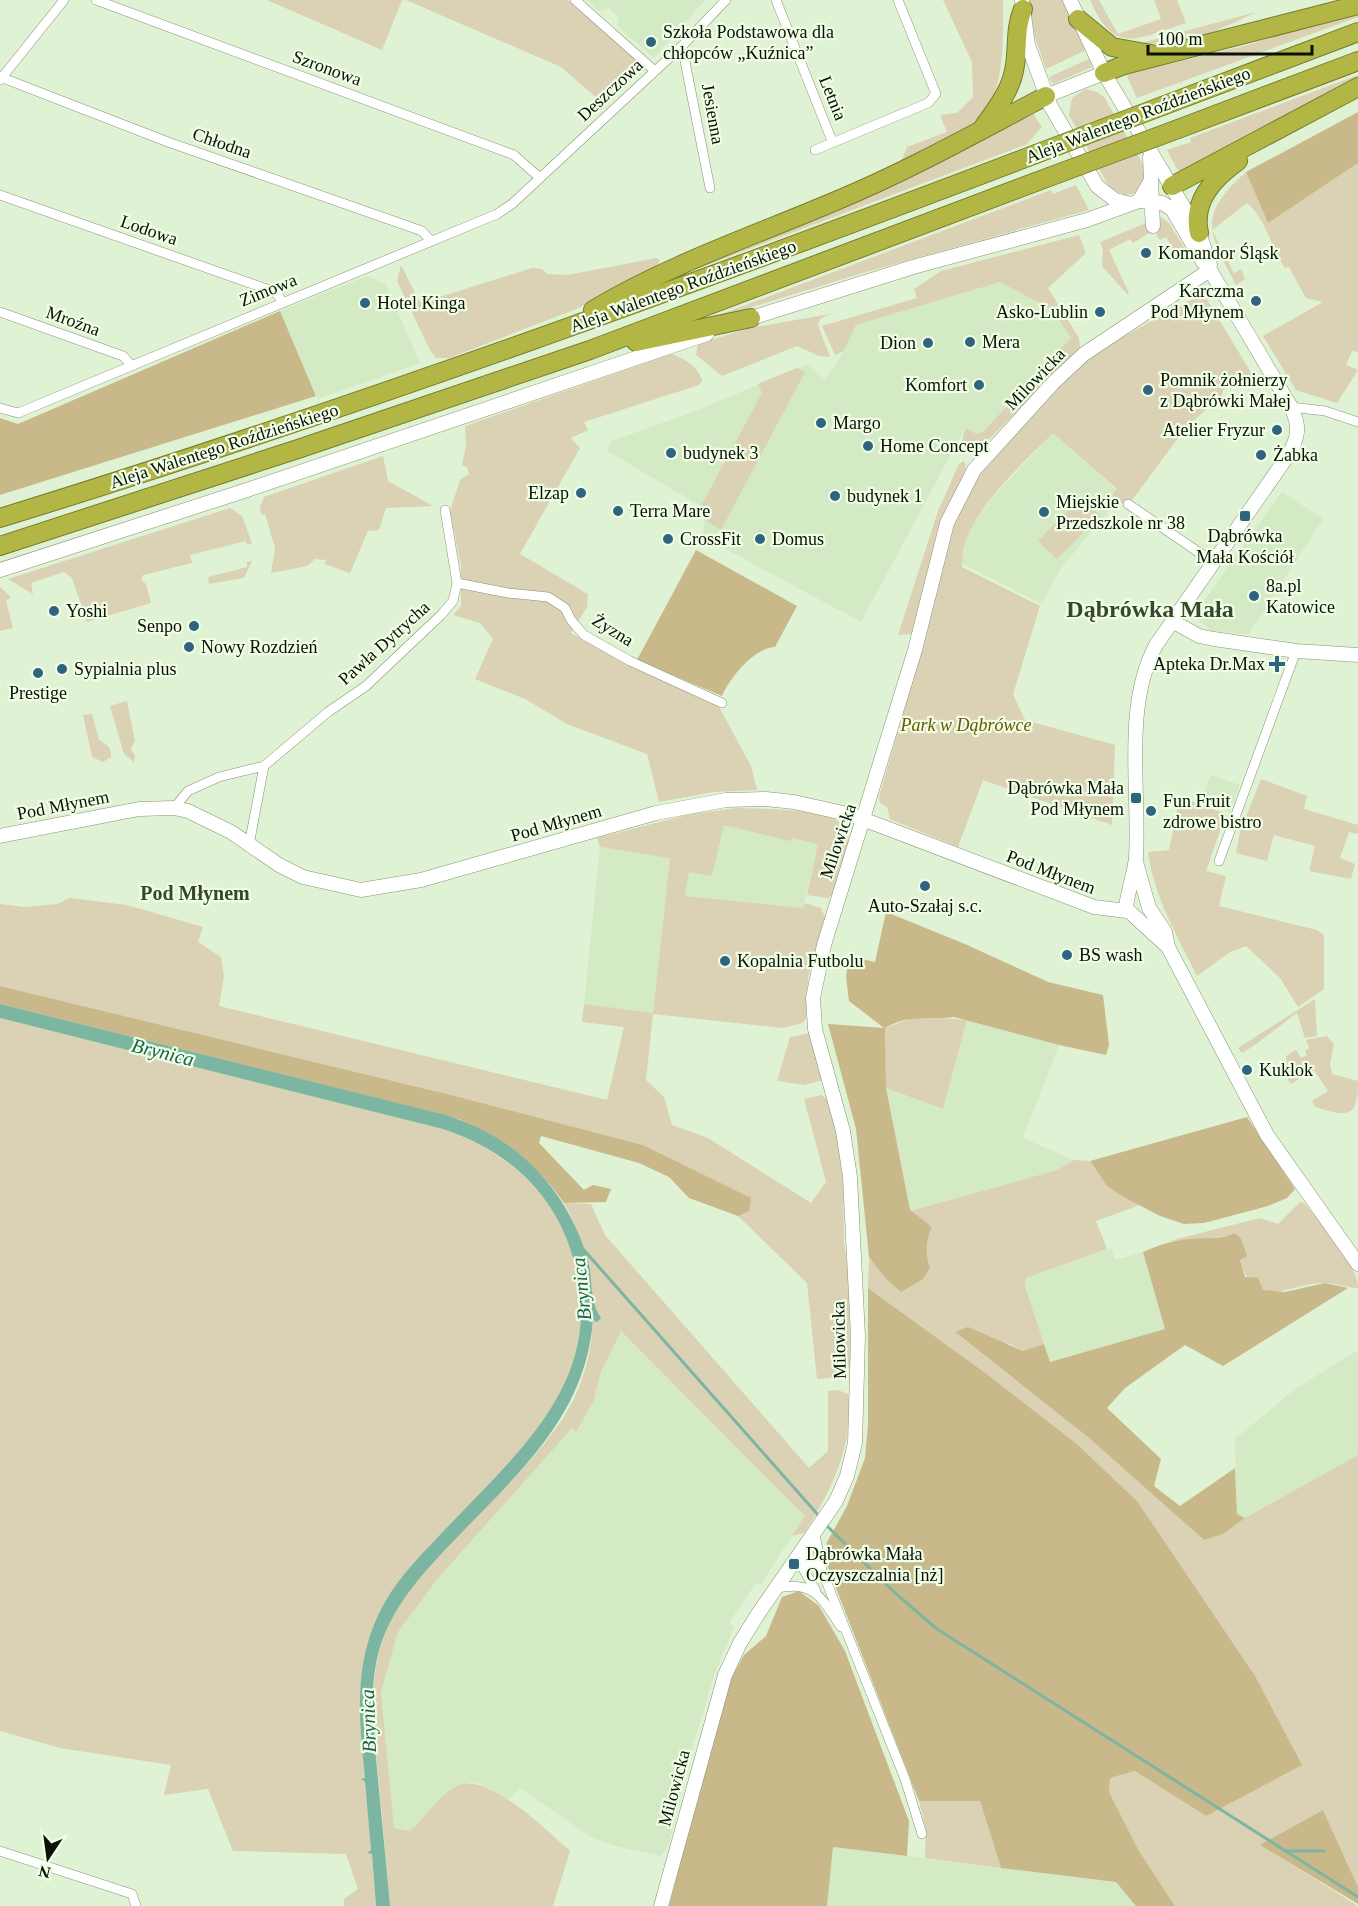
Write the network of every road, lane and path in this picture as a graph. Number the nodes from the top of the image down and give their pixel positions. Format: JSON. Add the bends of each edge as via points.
{"nodes":[{"id":1,"x":64,"y":0,"type":"edge"},
{"id":2,"x":96,"y":0,"type":"edge"},
{"id":3,"x":575,"y":0,"type":"edge"},
{"id":4,"x":726,"y":0,"type":"edge"},
{"id":5,"x":776,"y":0,"type":"edge"},
{"id":6,"x":898,"y":0,"type":"edge"},
{"id":7,"x":1070,"y":0,"type":"edge"},
{"id":8,"x":1022,"y":4,"type":"edge"},
{"id":9,"x":1358,"y":5,"type":"edge"},
{"id":10,"x":1078,"y":19,"type":"junction"},
{"id":11,"x":1358,"y":32,"type":"edge"},
{"id":12,"x":682,"y":45,"type":"junction"},
{"id":13,"x":1162,"y":55,"type":"junction"},
{"id":14,"x":1358,"y":61,"type":"edge"},
{"id":15,"x":655,"y":71,"type":"junction"},
{"id":16,"x":1104,"y":73,"type":"junction"},
{"id":17,"x":0,"y":78,"type":"edge"},
{"id":18,"x":1358,"y":87,"type":"edge"},
{"id":19,"x":1046,"y":96,"type":"junction"},
{"id":20,"x":981,"y":131,"type":"junction"},
{"id":21,"x":1272,"y":135,"type":"junction"},
{"id":22,"x":832,"y":141,"type":"junction"},
{"id":23,"x":815,"y":150,"type":"dead end"},
{"id":24,"x":1149,"y":152,"type":"junction"},
{"id":25,"x":540,"y":178,"type":"junction"},
{"id":26,"x":1172,"y":186,"type":"junction"},
{"id":27,"x":710,"y":188,"type":"dead end"},
{"id":28,"x":0,"y":195,"type":"edge"},
{"id":29,"x":1135,"y":202,"type":"junction"},
{"id":30,"x":1199,"y":233,"type":"junction"},
{"id":31,"x":431,"y":241,"type":"junction"},
{"id":32,"x":1210,"y":270,"type":"junction"},
{"id":33,"x":283,"y":302,"type":"junction"},
{"id":34,"x":0,"y":312,"type":"edge"},
{"id":35,"x":751,"y":318,"type":"junction"},
{"id":36,"x":558,"y":332,"type":"junction"},
{"id":37,"x":590,"y":350,"type":"junction"},
{"id":38,"x":131,"y":365,"type":"junction"},
{"id":39,"x":1292,"y":407,"type":"junction"},
{"id":40,"x":0,"y":408,"type":"edge"},
{"id":41,"x":1358,"y":422,"type":"edge"},
{"id":42,"x":52,"y":502,"type":"junction"},
{"id":43,"x":1128,"y":504,"type":"dead end"},
{"id":44,"x":0,"y":508,"type":"edge"},
{"id":45,"x":445,"y":510,"type":"dead end"},
{"id":46,"x":0,"y":518,"type":"edge"},
{"id":47,"x":0,"y":546,"type":"edge"},
{"id":48,"x":1213,"y":562,"type":"junction"},
{"id":49,"x":0,"y":570,"type":"edge"},
{"id":50,"x":457,"y":584,"type":"junction"},
{"id":51,"x":1172,"y":621,"type":"junction"},
{"id":52,"x":1296,"y":651,"type":"junction"},
{"id":53,"x":1358,"y":656,"type":"edge"},
{"id":54,"x":722,"y":703,"type":"dead end"},
{"id":55,"x":264,"y":766,"type":"junction"},
{"id":56,"x":174,"y":808,"type":"junction"},
{"id":57,"x":864,"y":820,"type":"junction"},
{"id":58,"x":0,"y":836,"type":"edge"},
{"id":59,"x":249,"y":845,"type":"junction"},
{"id":60,"x":1136,"y":860,"type":"junction"},
{"id":61,"x":1219,"y":861,"type":"dead end"},
{"id":62,"x":1147,"y":903,"type":"junction"},
{"id":63,"x":1130,"y":909,"type":"junction"},
{"id":64,"x":1168,"y":947,"type":"junction"},
{"id":65,"x":1358,"y":1264,"type":"edge"},
{"id":66,"x":815,"y":1533,"type":"junction"},
{"id":67,"x":797,"y":1558,"type":"junction"},
{"id":68,"x":823,"y":1573,"type":"junction"},
{"id":69,"x":777,"y":1588,"type":"junction"},
{"id":70,"x":816,"y":1591,"type":"junction"},
{"id":71,"x":844,"y":1631,"type":"junction"},
{"id":72,"x":922,"y":1834,"type":"dead end"},
{"id":73,"x":0,"y":1851,"type":"edge"},
{"id":74,"x":136,"y":1906,"type":"edge"},
{"id":75,"x":661,"y":1906,"type":"edge"}],
"edges":[{"from":1,"to":17,"type":"street"},
{"from":2,"to":25,"type":"street","name":"Szronowa","via":[[514,155]]},
{"from":3,"to":15,"type":"street"},
{"from":4,"to":12,"type":"street","name":"Deszczowa"},
{"from":5,"to":22,"type":"street","name":"Letnia"},
{"from":6,"to":22,"type":"street","via":[[936,94],[928,103]]},
{"from":7,"to":10,"type":"street"},
{"from":8,"to":19,"type":"street","via":[[1028,45]]},
{"from":8,"to":20,"type":"highway","via":[[1010,86]]},
{"from":9,"to":13,"type":"highway"},
{"from":10,"to":13,"type":"highway","via":[[1112,47]]},
{"from":10,"to":16,"type":"street"},
{"from":11,"to":36,"type":"highway","name":"Aleja Walentego Roździeńskiego","bridge":true},
{"from":12,"to":15,"type":"street","name":"Deszczowa"},
{"from":12,"to":27,"type":"street","name":"Jesienna"},
{"from":13,"to":16,"type":"highway"},
{"from":14,"to":37,"type":"highway","name":"Aleja Walentego Roździeńskiego","bridge":true},
{"from":15,"to":25,"type":"street","name":"Deszczowa"},
{"from":16,"to":19,"type":"street"},
{"from":16,"to":24,"type":"street"},
{"from":17,"to":31,"type":"street","name":"Chłodna","via":[[422,231]]},
{"from":18,"to":21,"type":"highway"},
{"from":19,"to":20,"type":"highway"},
{"from":19,"to":29,"type":"street","via":[[1097,186],[1115,200]]},
{"from":20,"to":36,"type":"highway","via":[[913,167],[617,296]]},
{"from":21,"to":26,"type":"highway"},
{"from":21,"to":30,"type":"highway","via":[[1223,173],[1203,196],[1197,214]]},
{"from":22,"to":23,"type":"street"},
{"from":24,"to":26,"type":"street"},
{"from":24,"to":29,"type":"street","via":[[1153,226],[1150,182]]},
{"from":25,"to":31,"type":"street","name":"Zimowa","via":[[497,214]]},
{"from":26,"to":29,"type":"street"},
{"from":26,"to":30,"type":"street"},
{"from":28,"to":33,"type":"street","name":"Lodowa","via":[[275,292]]},
{"from":29,"to":32,"type":"street","via":[[1162,203],[1172,208]]},
{"from":29,"to":35,"type":"street","via":[[1087,220],[934,261]]},
{"from":30,"to":32,"type":"street"},
{"from":31,"to":33,"type":"street","name":"Zimowa"},
{"from":32,"to":39,"type":"street"},
{"from":32,"to":57,"type":"street","name":"Milowicka","via":[[1084,354],[993,448],[964,485],[947,523],[915,650]]},
{"from":33,"to":38,"type":"street","name":"Zimowa"},
{"from":34,"to":38,"type":"street","name":"Mroźna","via":[[123,356]]},
{"from":35,"to":37,"type":"highway"},
{"from":35,"to":49,"type":"street","via":[[462,419]]},
{"from":36,"to":42,"type":"highway","name":"Aleja Walentego Roździeńskiego","via":[[324,414]]},
{"from":37,"to":47,"type":"highway","name":"Aleja Walentego Roździeńskiego"},
{"from":38,"to":40,"type":"street","name":"Zimowa","via":[[18,413]]},
{"from":39,"to":41,"type":"street","via":[[1325,411]]},
{"from":39,"to":48,"type":"street","via":[[1298,427],[1295,443]]},
{"from":42,"to":44,"type":"highway"},
{"from":42,"to":46,"type":"highway","name":"Aleja Walentego Roździeńskiego"},
{"from":43,"to":48,"type":"street"},
{"from":45,"to":50,"type":"street"},
{"from":48,"to":51,"type":"street"},
{"from":50,"to":54,"type":"street","name":"Żyzna","via":[[548,597],[565,608],[584,635]]},
{"from":50,"to":55,"type":"street","name":"Pawła Dytrycha","via":[[453,601],[441,615],[366,686],[328,711]]},
{"from":51,"to":52,"type":"street","via":[[1199,636]]},
{"from":51,"to":60,"type":"street","via":[[1149,658],[1138,704]]},
{"from":52,"to":53,"type":"street"},
{"from":52,"to":61,"type":"street"},
{"from":55,"to":56,"type":"street","name":"Pawła Dytrycha","via":[[219,777],[188,791]]},
{"from":55,"to":59,"type":"street"},
{"from":56,"to":58,"type":"street","name":"Pod Młynem","via":[[139,809]]},
{"from":56,"to":59,"type":"street","name":"Pod Młynem","via":[[208,820]]},
{"from":57,"to":59,"type":"street","name":"Pod Młynem","via":[[794,802],[726,800],[656,813],[421,880],[361,890],[303,877]]},
{"from":57,"to":63,"type":"street","name":"Pod Młynem","via":[[1094,907]]},
{"from":57,"to":66,"type":"street","name":"Milowicka","via":[[827,935],[813,998],[818,1042],[843,1131],[850,1187],[858,1388],[855,1443],[847,1476]]},
{"from":60,"to":62,"type":"street"},
{"from":60,"to":63,"type":"street"},
{"from":62,"to":63,"type":"street","via":[[1143,916]]},
{"from":62,"to":63,"type":"street","name":"Pod Młynem","via":[[1136,894]]},
{"from":62,"to":64,"type":"street","via":[[1165,932]]},
{"from":63,"to":64,"type":"street"},
{"from":64,"to":65,"type":"street","via":[[1267,1135]]},
{"from":66,"to":67,"type":"street","name":"Milowicka"},
{"from":66,"to":68,"type":"street"},
{"from":67,"to":68,"type":"street"},
{"from":67,"to":69,"type":"street","name":"Milowicka"},
{"from":67,"to":70,"type":"street"},
{"from":68,"to":71,"type":"street"},
{"from":69,"to":70,"type":"street","via":[[796,1585]]},
{"from":69,"to":75,"type":"street","name":"Milowicka","via":[[740,1643],[726,1675]]},
{"from":70,"to":71,"type":"street"},
{"from":71,"to":72,"type":"street","via":[[905,1779]]},
{"from":73,"to":74,"type":"street","via":[[132,1894]]}]}
